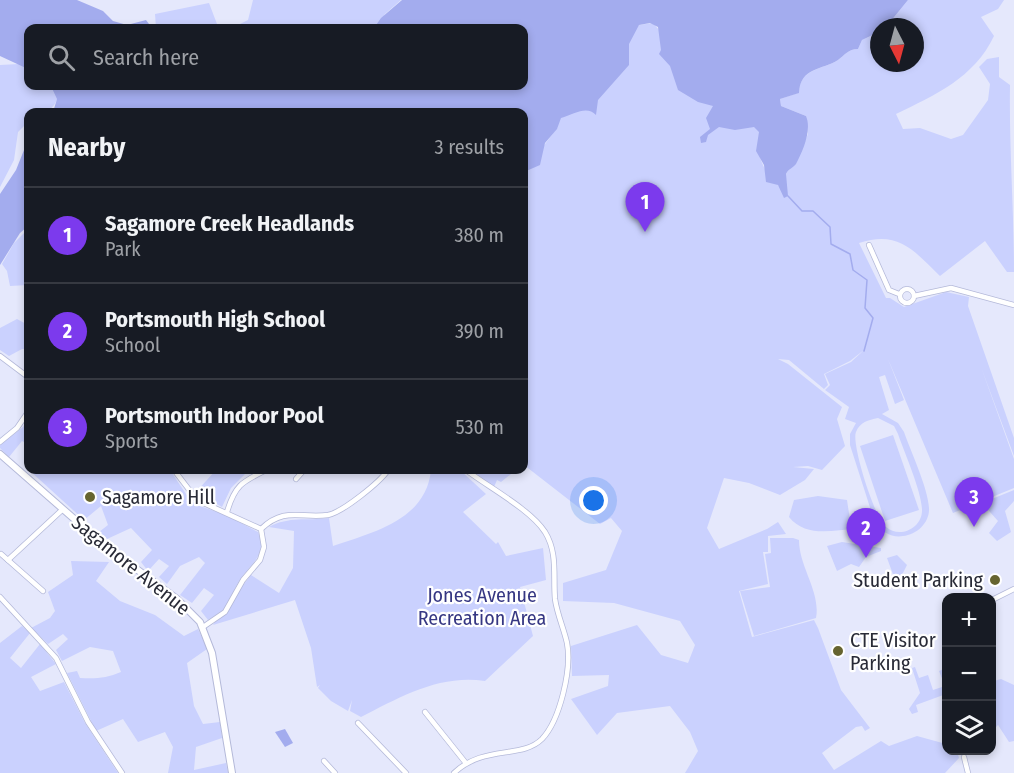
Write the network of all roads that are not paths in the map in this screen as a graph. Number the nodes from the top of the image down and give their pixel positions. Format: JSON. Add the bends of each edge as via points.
{"nodes":[{"id":1,"x":869,"y":245,"type":"dead end"},
{"id":2,"x":900,"y":294,"type":"junction"},
{"id":3,"x":914,"y":296,"type":"junction"},
{"id":4,"x":1014,"y":305,"type":"edge"},
{"id":5,"x":0,"y":356,"type":"edge"},
{"id":6,"x":24,"y":374,"type":"edge"},
{"id":7,"x":24,"y":418,"type":"edge"},
{"id":8,"x":0,"y":442,"type":"edge"},
{"id":9,"x":0,"y":453,"type":"edge"},
{"id":10,"x":177,"y":474,"type":"edge"},
{"id":11,"x":256,"y":474,"type":"edge"},
{"id":12,"x":300,"y":474,"type":"edge"},
{"id":13,"x":384,"y":474,"type":"edge"},
{"id":14,"x":472,"y":474,"type":"edge"},
{"id":15,"x":296,"y":479,"type":"dead end"},
{"id":16,"x":63,"y":509,"type":"junction"},
{"id":17,"x":227,"y":512,"type":"junction"},
{"id":18,"x":261,"y":529,"type":"junction"},
{"id":19,"x":2,"y":554,"type":"dead end"},
{"id":20,"x":8,"y":560,"type":"junction"},
{"id":21,"x":1014,"y":589,"type":"edge"},
{"id":22,"x":44,"y":591,"type":"dead end"},
{"id":23,"x":0,"y":597,"type":"edge"},
{"id":24,"x":996,"y":598,"type":"edge"},
{"id":25,"x":203,"y":627,"type":"junction"},
{"id":26,"x":424,"y":712,"type":"dead end"},
{"id":27,"x":358,"y":723,"type":"dead end"},
{"id":28,"x":964,"y":757,"type":"dead end"},
{"id":29,"x":324,"y":761,"type":"dead end"},
{"id":30,"x":465,"y":762,"type":"junction"},
{"id":31,"x":122,"y":773,"type":"edge"},
{"id":32,"x":232,"y":773,"type":"edge"},
{"id":33,"x":335,"y":773,"type":"edge"},
{"id":34,"x":406,"y":773,"type":"edge"},
{"id":35,"x":454,"y":773,"type":"edge"},
{"id":36,"x":968,"y":773,"type":"edge"}],
"edges":[{"from":1,"to":2,"type":"street","via":[[889,290]]},
{"from":2,"to":3,"type":"street","via":[[907,289]]},
{"from":2,"to":3,"type":"street","via":[[906,303]]},
{"from":3,"to":4,"type":"street","via":[[951,288]]},
{"from":5,"to":6,"type":"street"},
{"from":7,"to":8,"type":"street"},
{"from":9,"to":16,"type":"main road","name":"Sagamore Avenue"},
{"from":10,"to":17,"type":"street","via":[[197,500]]},
{"from":11,"to":17,"type":"street","via":[[237,488]]},
{"from":12,"to":15,"type":"street"},
{"from":13,"to":18,"type":"street","via":[[336,512],[280,516]]},
{"from":14,"to":30,"type":"street","via":[[532,517],[548,537],[555,560],[555,600],[568,662],[561,700],[542,739],[532,746]]},
{"from":16,"to":20,"type":"street"},
{"from":16,"to":25,"type":"main road","name":"Sagamore Avenue","via":[[186,606]]},
{"from":17,"to":18,"type":"street"},
{"from":18,"to":25,"type":"street","via":[[264,547],[260,560],[225,612]]},
{"from":19,"to":20,"type":"street"},
{"from":20,"to":22,"type":"street"},
{"from":21,"to":24,"type":"street"},
{"from":23,"to":31,"type":"street","via":[[56,658],[88,722]]},
{"from":25,"to":32,"type":"main road","name":"Sagamore Avenue","via":[[212,653]]},
{"from":26,"to":30,"type":"street"},
{"from":27,"to":34,"type":"street"},
{"from":28,"to":36,"type":"street"},
{"from":29,"to":33,"type":"street"},
{"from":30,"to":35,"type":"street"}]}
